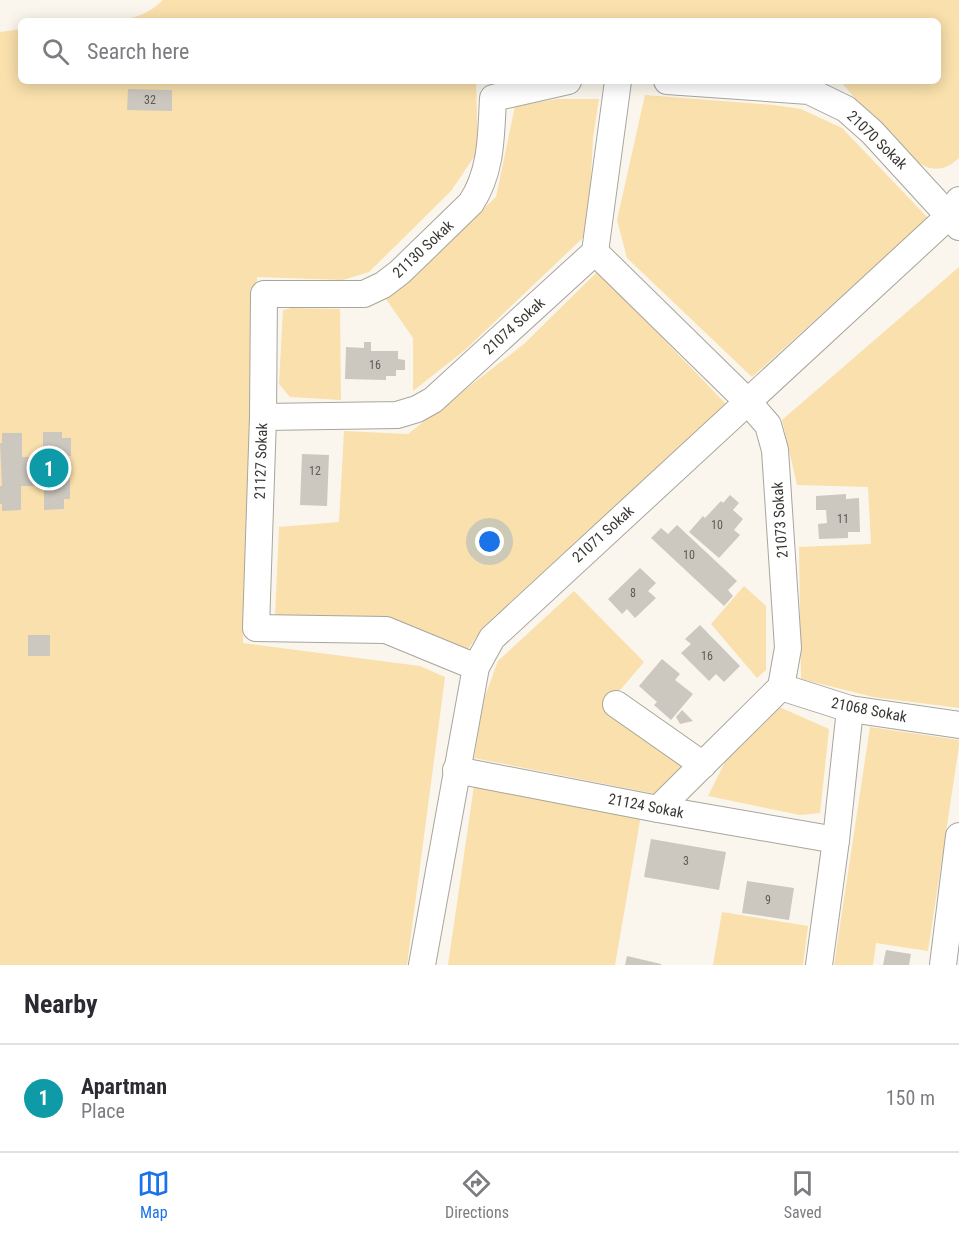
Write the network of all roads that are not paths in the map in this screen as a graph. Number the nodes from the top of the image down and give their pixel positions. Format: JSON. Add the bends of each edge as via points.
{"nodes":[{"id":1,"x":555,"y":84,"type":"edge"},
{"id":2,"x":618,"y":84,"type":"edge"},
{"id":3,"x":710,"y":84,"type":"edge"},
{"id":4,"x":956,"y":214,"type":"edge"},
{"id":5,"x":595,"y":252,"type":"junction"},
{"id":6,"x":264,"y":294,"type":"joint"},
{"id":7,"x":747,"y":402,"type":"junction"},
{"id":8,"x":262,"y":417,"type":"junction"},
{"id":9,"x":476,"y":667,"type":"junction"},
{"id":10,"x":781,"y":687,"type":"junction"},
{"id":11,"x":616,"y":704,"type":"dead end"},
{"id":12,"x":850,"y":709,"type":"junction"},
{"id":13,"x":959,"y":725,"type":"edge"},
{"id":14,"x":703,"y":765,"type":"junction"},
{"id":15,"x":456,"y":770,"type":"junction"},
{"id":16,"x":658,"y":809,"type":"junction"},
{"id":17,"x":959,"y":836,"type":"edge"},
{"id":18,"x":836,"y":840,"type":"junction"},
{"id":19,"x":422,"y":965,"type":"edge"},
{"id":20,"x":819,"y":965,"type":"edge"},
{"id":21,"x":943,"y":965,"type":"edge"}],
"edges":[{"from":1,"to":6,"type":"street","name":"21130 Sokak","via":[[494,98],[490,152],[480,188],[471,202],[383,285],[364,294]]},
{"from":2,"to":5,"type":"street"},
{"from":3,"to":4,"type":"street","name":"21070 Sokak","via":[[809,91],[846,109]]},
{"from":4,"to":7,"type":"street","name":"21071 Sokak"},
{"from":5,"to":7,"type":"street","name":"21073 Sokak"},
{"from":5,"to":8,"type":"street","name":"21074 Sokak","via":[[433,400],[417,409],[397,415]]},
{"from":6,"to":8,"type":"street","name":"21127 Sokak"},
{"from":7,"to":9,"type":"street","name":"21071 Sokak","via":[[513,617],[492,638]]},
{"from":7,"to":10,"type":"street","name":"21073 Sokak","via":[[768,425],[775,450],[788,648]]},
{"from":8,"to":9,"type":"street","name":"21127 Sokak","via":[[256,628],[386,630]]},
{"from":9,"to":15,"type":"street","name":"21071 Sokak"},
{"from":10,"to":12,"type":"street","name":"21068 Sokak"},
{"from":10,"to":14,"type":"street"},
{"from":11,"to":14,"type":"street"},
{"from":12,"to":13,"type":"street","name":"21068 Sokak"},
{"from":12,"to":18,"type":"street"},
{"from":14,"to":16,"type":"street"},
{"from":15,"to":16,"type":"street","name":"21124 Sokak"},
{"from":15,"to":19,"type":"street","name":"21071 Sokak"},
{"from":16,"to":18,"type":"street","name":"21124 Sokak"},
{"from":17,"to":21,"type":"street"},
{"from":18,"to":20,"type":"street"}]}
